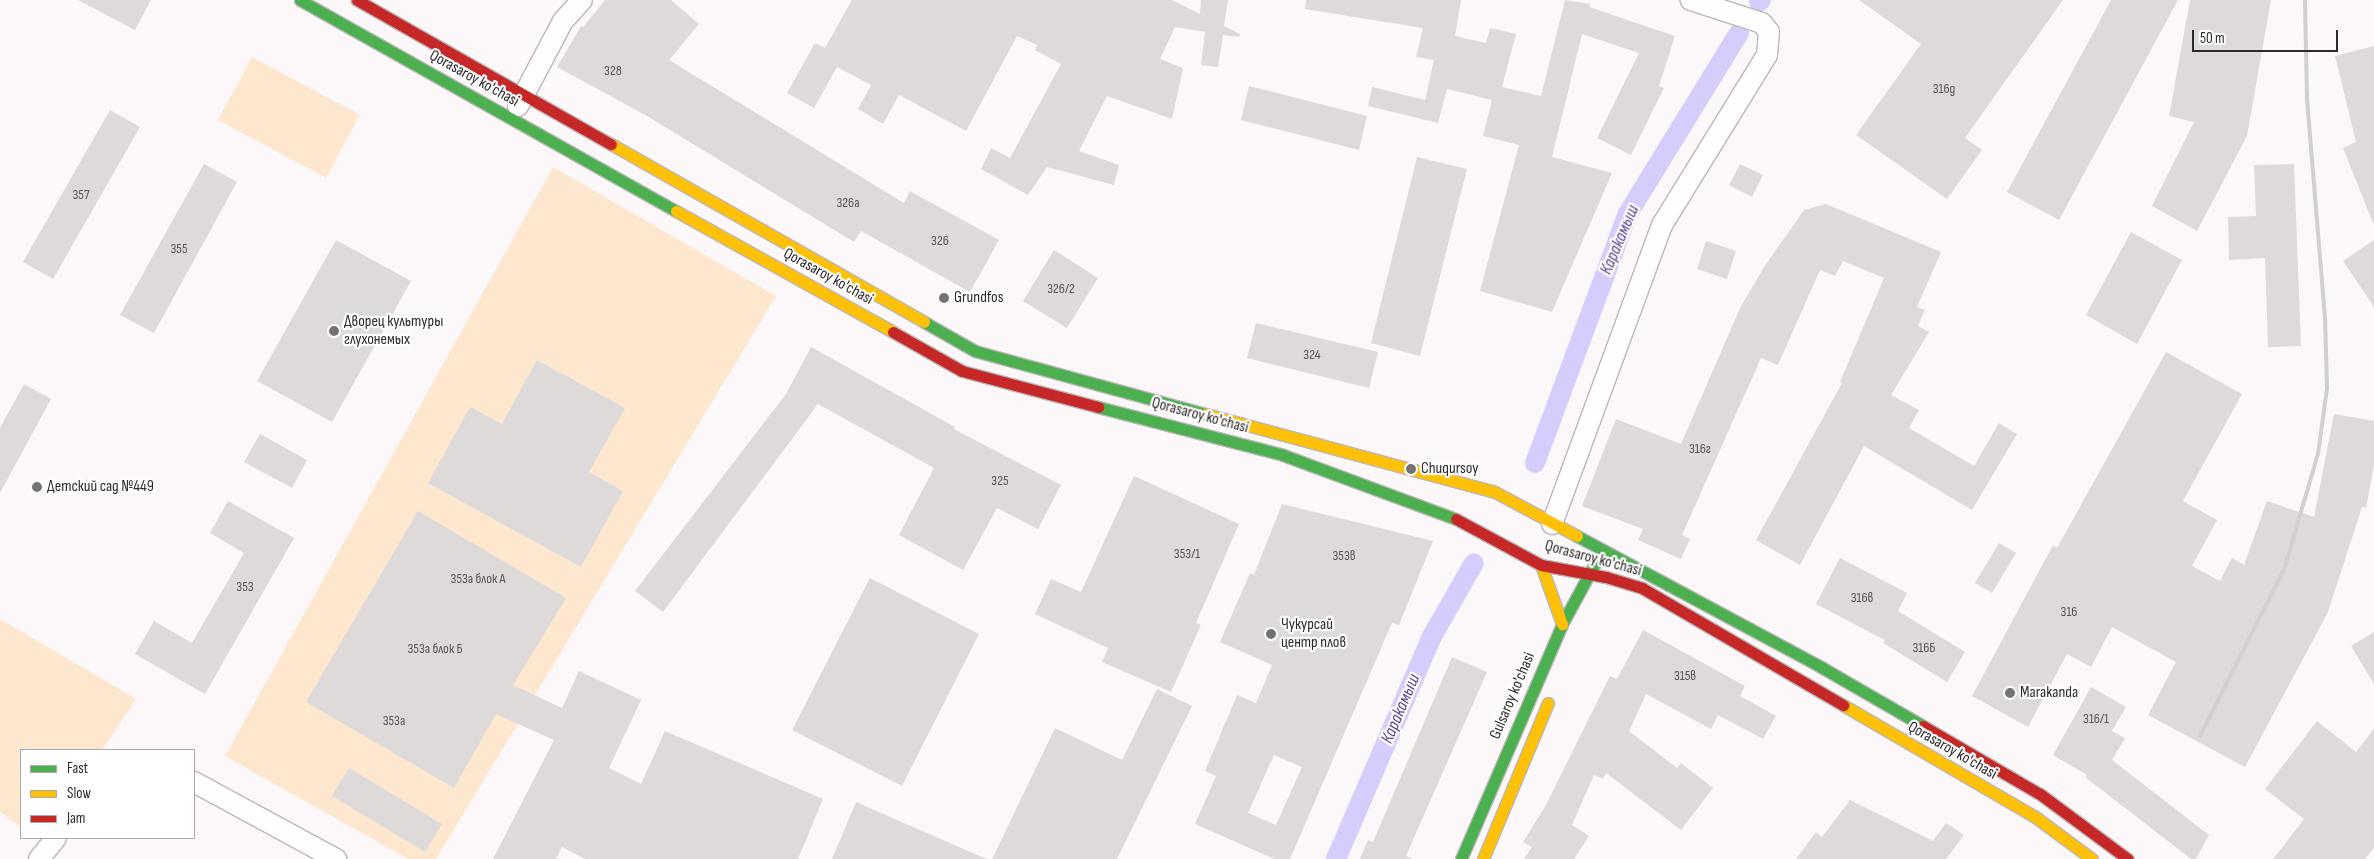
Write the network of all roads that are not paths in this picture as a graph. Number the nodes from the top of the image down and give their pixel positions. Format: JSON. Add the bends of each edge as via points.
{"nodes":[{"id":1,"x":300,"y":0,"type":"edge"},
{"id":2,"x":357,"y":0,"type":"edge"},
{"id":3,"x":582,"y":0,"type":"edge"},
{"id":4,"x":1691,"y":0,"type":"edge"},
{"id":5,"x":525,"y":94,"type":"junction"},
{"id":6,"x":511,"y":118,"type":"junction"},
{"id":7,"x":1545,"y":520,"type":"junction"},
{"id":8,"x":1602,"y":550,"type":"junction"},
{"id":9,"x":1617,"y":557,"type":"junction"},
{"id":10,"x":1541,"y":565,"type":"junction"},
{"id":11,"x":1590,"y":573,"type":"junction"},
{"id":12,"x":1606,"y":577,"type":"junction"},
{"id":13,"x":1597,"y":592,"type":"dead end"},
{"id":14,"x":1562,"y":624,"type":"junction"},
{"id":15,"x":1554,"y":688,"type":"dead end"},
{"id":16,"x":195,"y":783,"type":"edge"},
{"id":17,"x":55,"y":839,"type":"edge"},
{"id":18,"x":39,"y":859,"type":"edge"},
{"id":19,"x":336,"y":859,"type":"edge"},
{"id":20,"x":1461,"y":859,"type":"edge"},
{"id":21,"x":1483,"y":859,"type":"edge"},
{"id":22,"x":2092,"y":859,"type":"edge"},
{"id":23,"x":2128,"y":859,"type":"edge"}],
"edges":[{"from":1,"to":6,"type":"main road","name":"Qorasaroy ko'chasi"},
{"from":2,"to":5,"type":"main road","name":"Qorasaroy ko'chasi"},
{"from":3,"to":5,"type":"street","via":[[563,21]]},
{"from":4,"to":7,"type":"street","via":[[1762,23],[1769,32],[1767,55],[1662,225]]},
{"from":5,"to":6,"type":"street"},
{"from":5,"to":7,"type":"main road","name":"Qorasaroy ko'chasi","via":[[975,351],[1496,492]]},
{"from":6,"to":10,"type":"main road","name":"Qorasaroy ko'chasi","via":[[962,371],[1284,455],[1470,525]]},
{"from":7,"to":8,"type":"main road","name":"Qorasaroy ko'chasi"},
{"from":8,"to":9,"type":"main road","name":"Qorasaroy ko'chasi"},
{"from":8,"to":11,"type":"main road","name":"Gulsaroy ko'chasi"},
{"from":9,"to":12,"type":"main road"},
{"from":9,"to":23,"type":"main road","name":"Qorasaroy ko'chasi","via":[[1821,667],[2040,794]]},
{"from":10,"to":11,"type":"main road","name":"Qorasaroy ko'chasi"},
{"from":10,"to":14,"type":"main road"},
{"from":11,"to":12,"type":"main road","name":"Qorasaroy ko'chasi"},
{"from":11,"to":14,"type":"main road","name":"Gulsaroy ko'chasi"},
{"from":12,"to":13,"type":"main road"},
{"from":12,"to":22,"type":"main road","name":"Qorasaroy ko'chasi","via":[[1642,588],[2034,816]]},
{"from":14,"to":20,"type":"main road","name":"Gulsaroy ko'chasi"},
{"from":15,"to":21,"type":"main road"},
{"from":16,"to":19,"type":"street"},
{"from":17,"to":18,"type":"street"}]}
